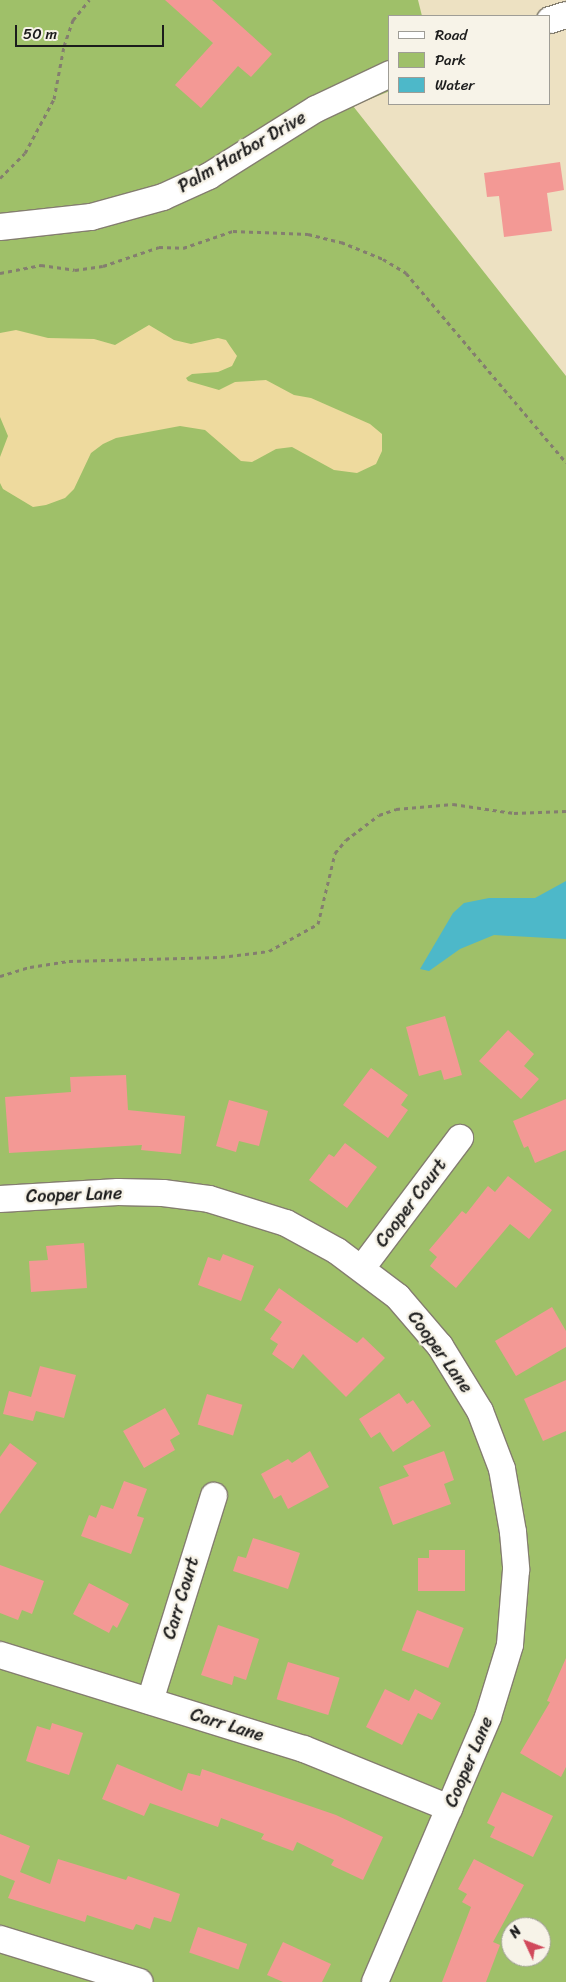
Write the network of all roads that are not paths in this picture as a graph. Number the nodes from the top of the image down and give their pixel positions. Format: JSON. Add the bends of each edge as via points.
{"nodes":[{"id":1,"x":566,"y":15,"type":"edge"},
{"id":2,"x":551,"y":20,"type":"edge"},
{"id":3,"x":388,"y":75,"type":"edge"},
{"id":4,"x":0,"y":227,"type":"edge"},
{"id":5,"x":460,"y":1138,"type":"dead end"},
{"id":6,"x":0,"y":1199,"type":"edge"},
{"id":7,"x":362,"y":1268,"type":"junction"},
{"id":8,"x":214,"y":1496,"type":"dead end"},
{"id":9,"x":0,"y":1655,"type":"edge"},
{"id":10,"x":150,"y":1701,"type":"junction"},
{"id":11,"x":449,"y":1808,"type":"junction"},
{"id":12,"x":0,"y":1940,"type":"edge"},
{"id":13,"x":140,"y":1982,"type":"edge"},
{"id":14,"x":375,"y":1982,"type":"edge"}],
"edges":[{"from":1,"to":2,"type":"street"},
{"from":3,"to":4,"type":"street","name":"Palm Harbor Drive","via":[[316,109],[209,176],[163,197],[91,217]]},
{"from":5,"to":7,"type":"street","name":"Cooper Court"},
{"from":6,"to":7,"type":"street","name":"Cooper Lane","via":[[118,1192],[209,1199],[286,1224]]},
{"from":7,"to":11,"type":"street","name":"Cooper Lane","via":[[408,1307],[461,1376],[495,1448],[511,1511],[516,1570],[508,1652],[496,1699]]},
{"from":8,"to":10,"type":"street","name":"Carr Court"},
{"from":9,"to":10,"type":"street","name":"Carr Lane"},
{"from":10,"to":11,"type":"street","name":"Carr Lane","via":[[304,1749]]},
{"from":11,"to":14,"type":"street","name":"Cooper Lane"},
{"from":12,"to":13,"type":"street"}]}
